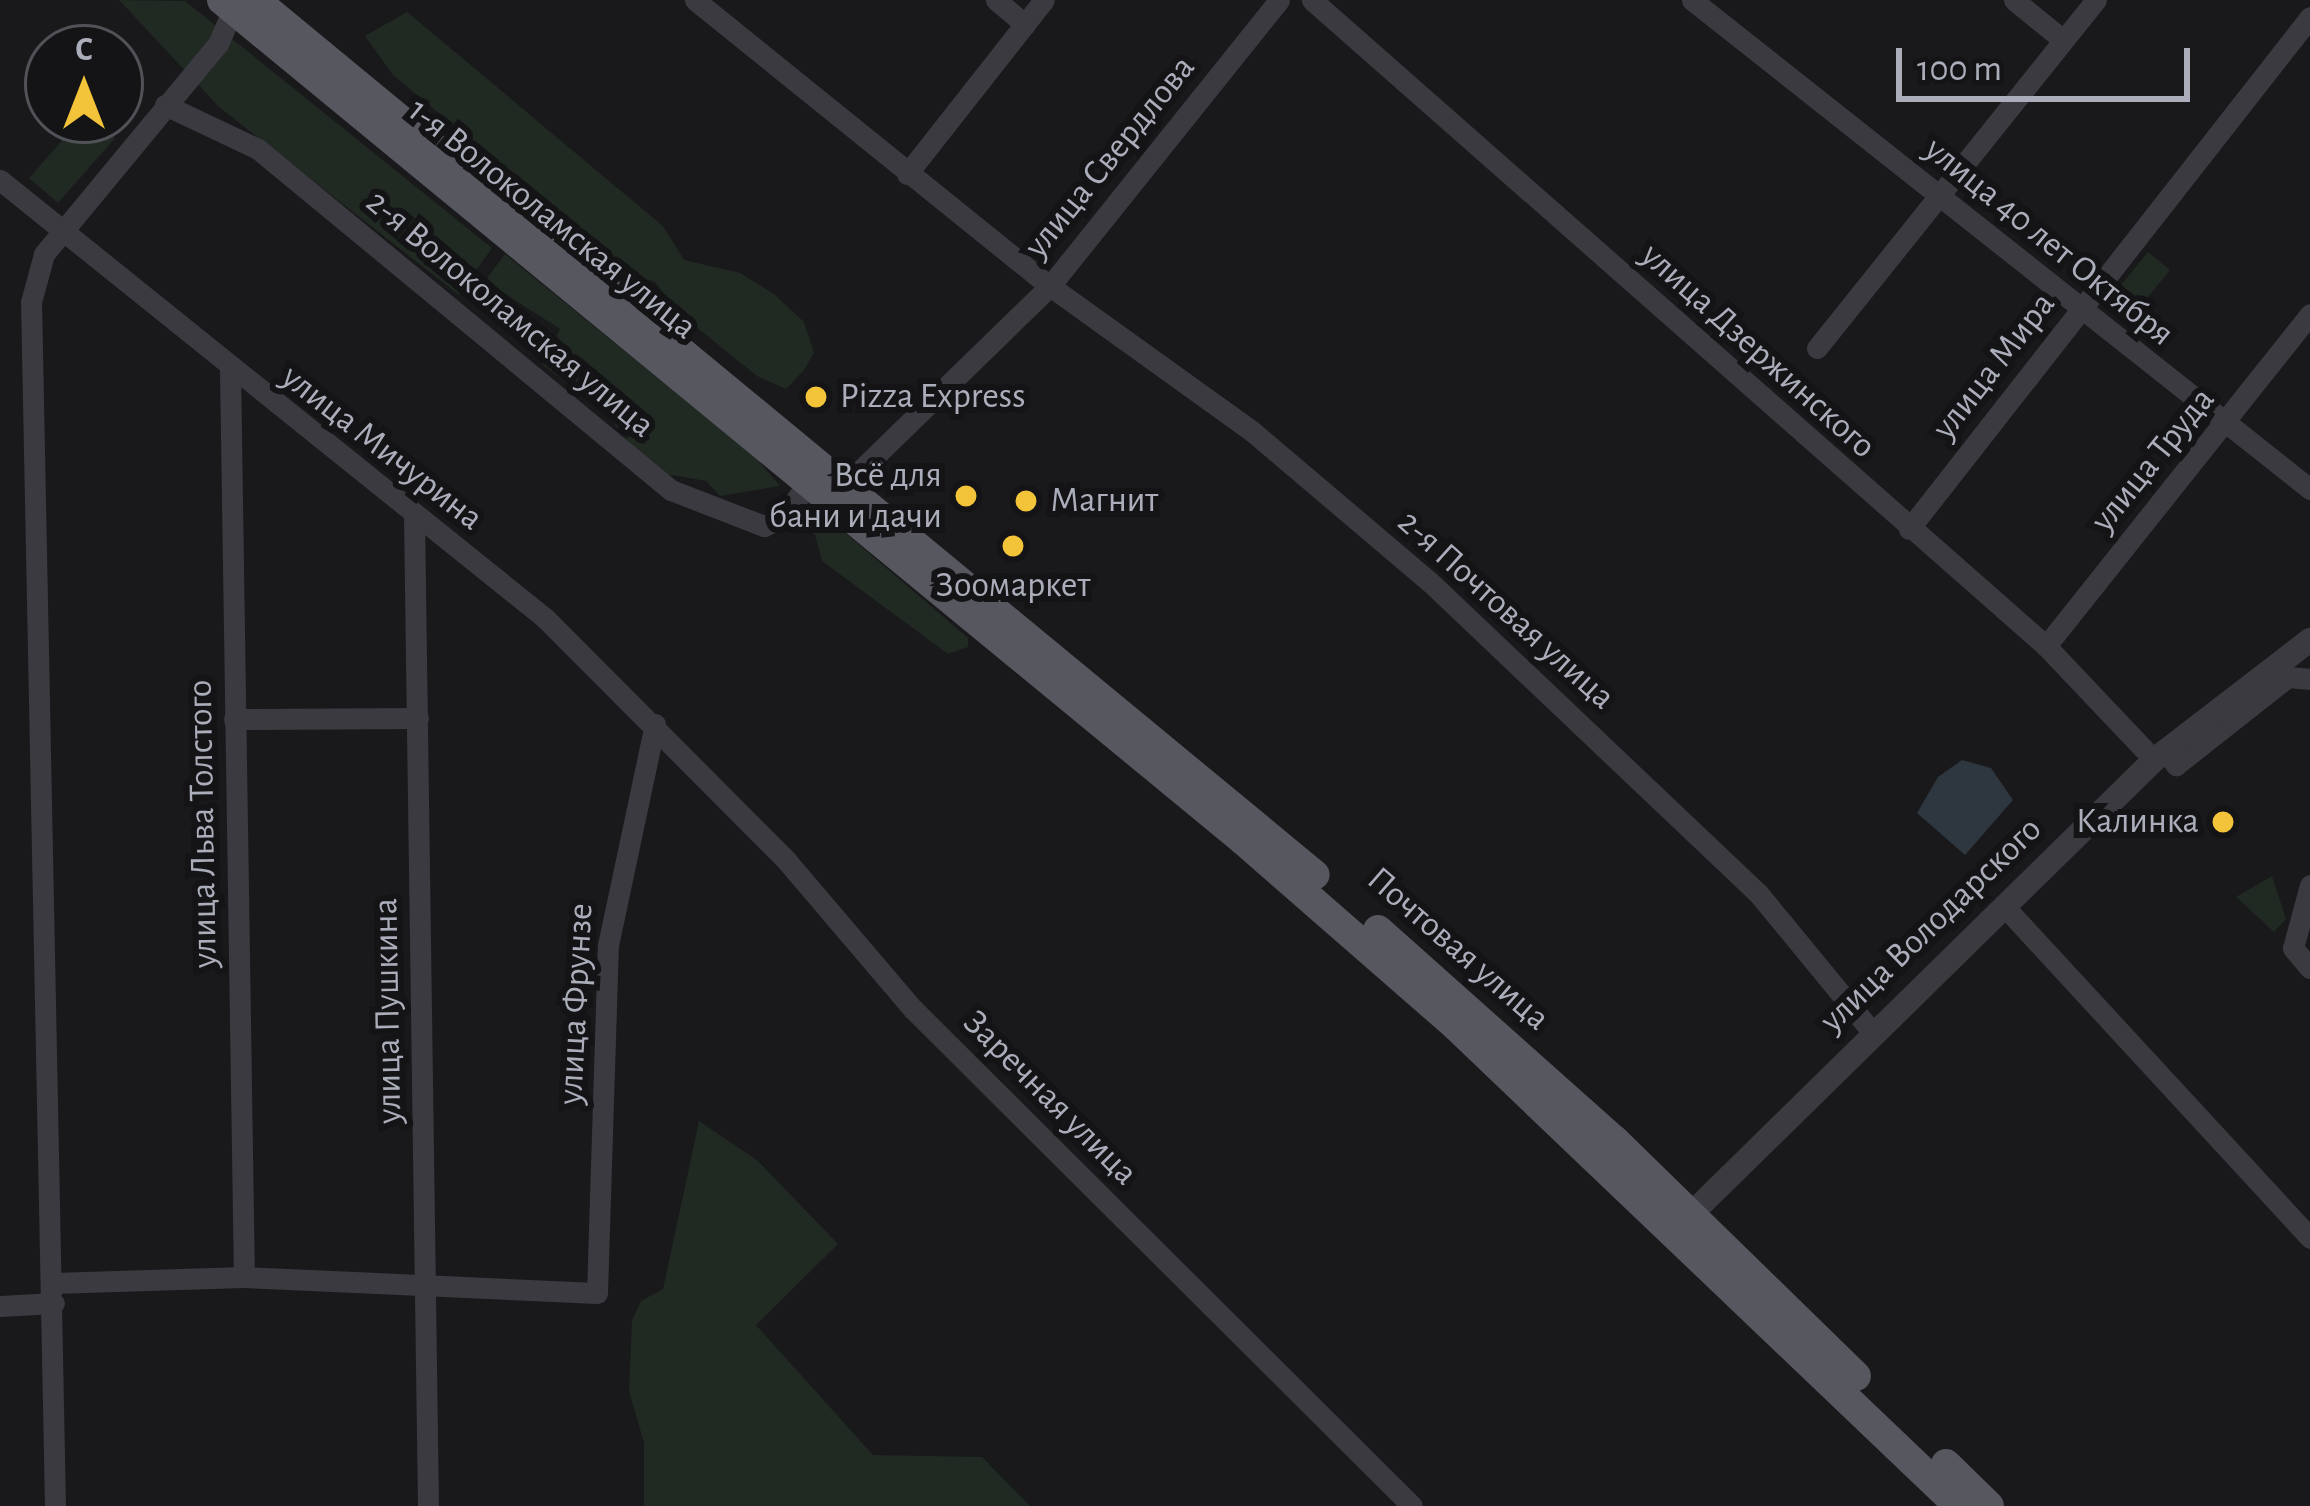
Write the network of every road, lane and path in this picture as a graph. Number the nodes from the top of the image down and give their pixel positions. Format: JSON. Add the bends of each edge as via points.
{"nodes":[{"id":1,"x":695,"y":0,"type":"edge"},
{"id":2,"x":996,"y":0,"type":"edge"},
{"id":3,"x":1044,"y":0,"type":"edge"},
{"id":4,"x":1279,"y":0,"type":"edge"},
{"id":5,"x":1312,"y":0,"type":"edge"},
{"id":6,"x":1692,"y":0,"type":"edge"},
{"id":7,"x":2014,"y":0,"type":"edge"},
{"id":8,"x":2096,"y":0,"type":"edge"},
{"id":9,"x":237,"y":3,"type":"edge"},
{"id":10,"x":2310,"y":17,"type":"edge"},
{"id":11,"x":1025,"y":24,"type":"junction"},
{"id":12,"x":2062,"y":39,"type":"junction"},
{"id":13,"x":166,"y":105,"type":"junction"},
{"id":14,"x":908,"y":174,"type":"junction"},
{"id":15,"x":0,"y":180,"type":"edge"},
{"id":16,"x":1938,"y":194,"type":"junction"},
{"id":17,"x":62,"y":230,"type":"junction"},
{"id":18,"x":1050,"y":286,"type":"junction"},
{"id":19,"x":2082,"y":308,"type":"junction"},
{"id":20,"x":2310,"y":314,"type":"edge"},
{"id":21,"x":1817,"y":348,"type":"dead end"},
{"id":22,"x":230,"y":370,"type":"junction"},
{"id":23,"x":2224,"y":424,"type":"junction"},
{"id":24,"x":829,"y":488,"type":"junction"},
{"id":25,"x":2310,"y":489,"type":"edge"},
{"id":26,"x":414,"y":516,"type":"junction"},
{"id":27,"x":1909,"y":529,"type":"junction"},
{"id":28,"x":2310,"y":640,"type":"edge"},
{"id":29,"x":2046,"y":646,"type":"junction"},
{"id":30,"x":2310,"y":679,"type":"edge"},
{"id":31,"x":418,"y":718,"type":"junction"},
{"id":32,"x":234,"y":719,"type":"junction"},
{"id":33,"x":656,"y":724,"type":"junction"},
{"id":34,"x":2159,"y":755,"type":"junction"},
{"id":35,"x":2310,"y":885,"type":"edge"},
{"id":36,"x":2003,"y":905,"type":"junction"},
{"id":37,"x":2310,"y":968,"type":"edge"},
{"id":38,"x":1872,"y":1032,"type":"junction"},
{"id":39,"x":1681,"y":1223,"type":"junction"},
{"id":40,"x":2310,"y":1238,"type":"edge"},
{"id":41,"x":244,"y":1277,"type":"junction"},
{"id":42,"x":425,"y":1285,"type":"junction"},
{"id":43,"x":54,"y":1293,"type":"junction"},
{"id":44,"x":0,"y":1306,"type":"edge"},
{"id":45,"x":55,"y":1506,"type":"edge"},
{"id":46,"x":428,"y":1506,"type":"edge"},
{"id":47,"x":1412,"y":1506,"type":"edge"},
{"id":48,"x":1959,"y":1506,"type":"edge"},
{"id":49,"x":1989,"y":1506,"type":"edge"}],
"edges":[{"from":1,"to":14,"type":"street","name":"2-я Почтовая улица"},
{"from":2,"to":11,"type":"street"},
{"from":3,"to":11,"type":"street"},
{"from":4,"to":18,"type":"street","name":"улица Свердлова"},
{"from":5,"to":27,"type":"street","name":"улица Дзержинского"},
{"from":6,"to":16,"type":"street","name":"улица 40 лет Октября"},
{"from":7,"to":12,"type":"street"},
{"from":8,"to":12,"type":"street"},
{"from":9,"to":13,"type":"street","via":[[218,44]]},
{"from":9,"to":24,"type":"main road","name":"1-я Волоколамская улица"},
{"from":10,"to":19,"type":"street","name":"улица Мира"},
{"from":11,"to":14,"type":"street"},
{"from":12,"to":16,"type":"street"},
{"from":13,"to":17,"type":"street"},
{"from":13,"to":24,"type":"street","name":"2-я Волоколамская улица","via":[[258,149],[671,490],[764,526]]},
{"from":14,"to":18,"type":"street","name":"2-я Почтовая улица"},
{"from":15,"to":17,"type":"street","name":"улица Мичурина"},
{"from":16,"to":19,"type":"street","name":"улица 40 лет Октября"},
{"from":16,"to":21,"type":"street"},
{"from":17,"to":22,"type":"street","name":"улица Мичурина"},
{"from":17,"to":43,"type":"street","via":[[44,254],[32,302]]},
{"from":18,"to":24,"type":"street","name":"улица Свердлова"},
{"from":18,"to":38,"type":"street","name":"2-я Почтовая улица","via":[[1253,432],[1431,583],[1758,893]]},
{"from":19,"to":23,"type":"street","name":"улица 40 лет Октября"},
{"from":19,"to":27,"type":"street","name":"улица Мира"},
{"from":20,"to":23,"type":"street","name":"улица Труда"},
{"from":22,"to":26,"type":"street","name":"улица Мичурина"},
{"from":22,"to":32,"type":"street","name":"улица Льва Толстого"},
{"from":23,"to":25,"type":"street","name":"улица 40 лет Октября"},
{"from":23,"to":29,"type":"street","name":"улица Труда"},
{"from":24,"to":39,"type":"main road","name":"Почтовая улица","via":[[1276,841]]},
{"from":26,"to":31,"type":"street","name":"улица Пушкина"},
{"from":26,"to":33,"type":"street","name":"улица Мичурина","via":[[545,618]]},
{"from":27,"to":29,"type":"street","name":"улица Дзержинского"},
{"from":28,"to":34,"type":"street","name":"улица Володарского"},
{"from":29,"to":34,"type":"street","name":"улица Дзержинского"},
{"from":30,"to":34,"type":"street","via":[[2288,677],[2176,765]]},
{"from":31,"to":32,"type":"street"},
{"from":31,"to":42,"type":"street","name":"улица Пушкина"},
{"from":32,"to":41,"type":"street","name":"улица Льва Толстого"},
{"from":33,"to":42,"type":"street","name":"улица Фрунзе","via":[[608,945],[597,1293]]},
{"from":33,"to":47,"type":"street","name":"Заречная улица","via":[[913,1009]]},
{"from":34,"to":36,"type":"street","name":"улица Володарского"},
{"from":35,"to":37,"type":"street","via":[[2293,948]]},
{"from":36,"to":38,"type":"street","name":"улица Володарского"},
{"from":36,"to":40,"type":"street"},
{"from":38,"to":39,"type":"street","name":"улица Володарского"},
{"from":39,"to":48,"type":"main road","name":"Почтовая улица"},
{"from":39,"to":49,"type":"main road","name":"Почтовая улица"},
{"from":41,"to":42,"type":"street"},
{"from":41,"to":43,"type":"street"},
{"from":42,"to":46,"type":"street","name":"улица Пушкина"},
{"from":43,"to":44,"type":"street"},
{"from":43,"to":45,"type":"street"}]}
